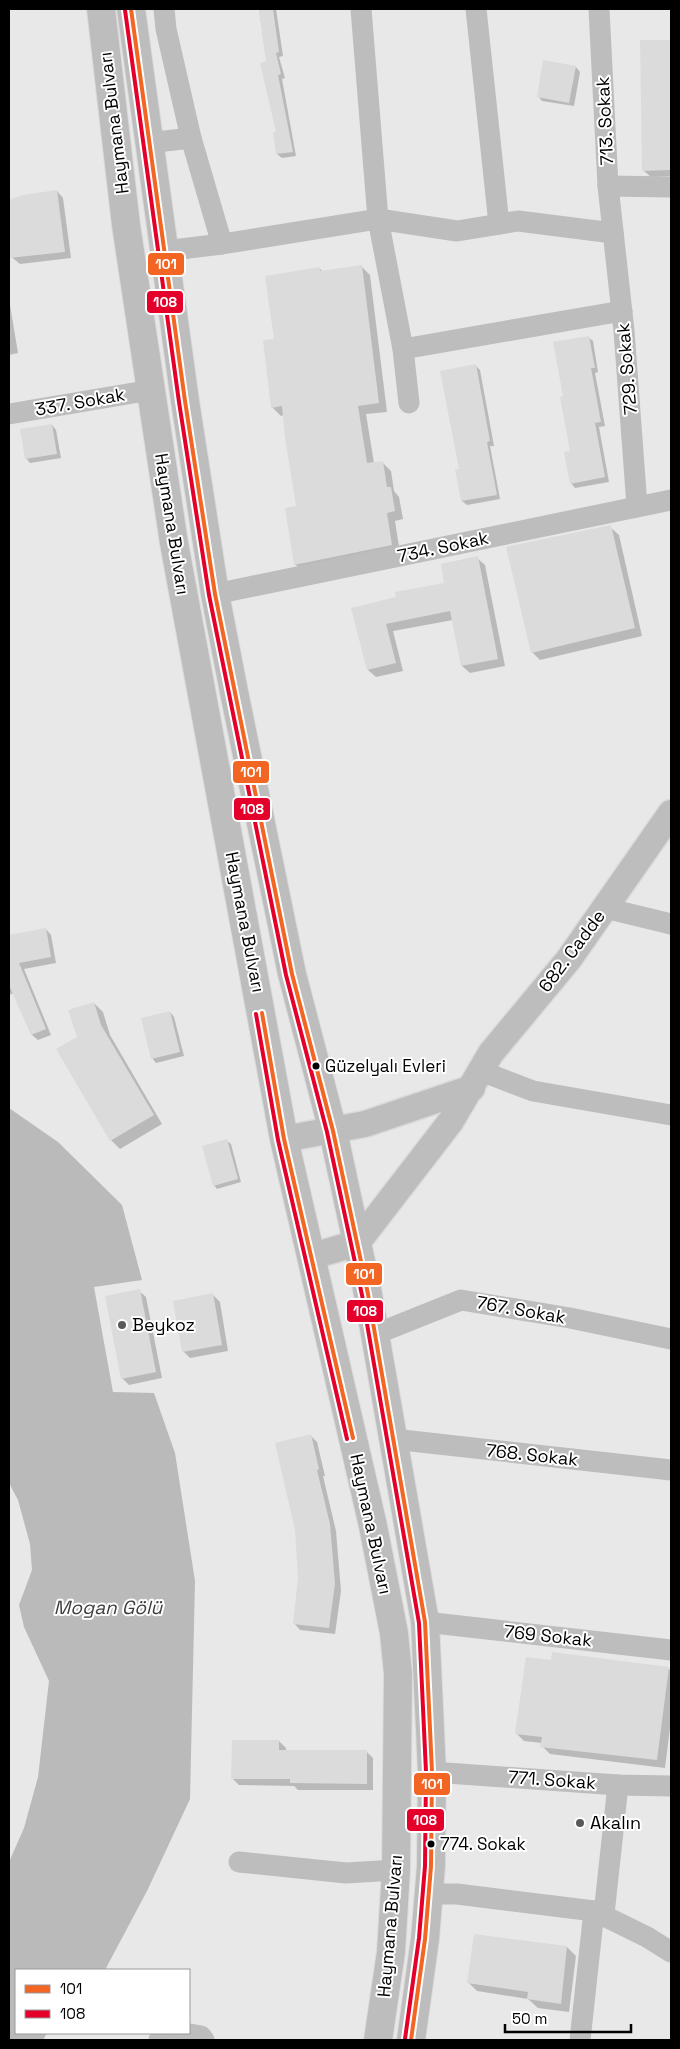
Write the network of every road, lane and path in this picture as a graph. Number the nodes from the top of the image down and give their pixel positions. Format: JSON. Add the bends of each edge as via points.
{"nodes":[{"id":1,"x":101,"y":9,"type":"edge"},
{"id":2,"x":131,"y":9,"type":"edge"},
{"id":3,"x":164,"y":9,"type":"edge"},
{"id":4,"x":361,"y":9,"type":"edge"},
{"id":5,"x":476,"y":9,"type":"edge"},
{"id":6,"x":599,"y":9,"type":"edge"},
{"id":7,"x":192,"y":138,"type":"junction"},
{"id":8,"x":148,"y":143,"type":"junction"},
{"id":9,"x":608,"y":186,"type":"junction"},
{"id":10,"x":671,"y":187,"type":"edge"},
{"id":11,"x":378,"y":219,"type":"junction"},
{"id":12,"x":499,"y":224,"type":"junction"},
{"id":13,"x":613,"y":233,"type":"junction"},
{"id":14,"x":222,"y":244,"type":"junction"},
{"id":15,"x":164,"y":251,"type":"junction"},
{"id":16,"x":622,"y":311,"type":"junction"},
{"id":17,"x":403,"y":350,"type":"junction"},
{"id":18,"x":151,"y":390,"type":"junction"},
{"id":19,"x":409,"y":403,"type":"dead end"},
{"id":20,"x":9,"y":414,"type":"edge"},
{"id":21,"x":671,"y":500,"type":"edge"},
{"id":22,"x":637,"y":506,"type":"junction"},
{"id":23,"x":215,"y":594,"type":"junction"},
{"id":24,"x":671,"y":813,"type":"edge"},
{"id":25,"x":605,"y":908,"type":"junction"},
{"id":26,"x":671,"y":924,"type":"edge"},
{"id":27,"x":476,"y":1080,"type":"junction"},
{"id":28,"x":671,"y":1116,"type":"edge"},
{"id":29,"x":333,"y":1131,"type":"junction"},
{"id":30,"x":284,"y":1139,"type":"junction"},
{"id":31,"x":357,"y":1242,"type":"junction"},
{"id":32,"x":313,"y":1256,"type":"junction"},
{"id":33,"x":376,"y":1334,"type":"junction"},
{"id":34,"x":671,"y":1339,"type":"edge"},
{"id":35,"x":394,"y":1439,"type":"junction"},
{"id":36,"x":671,"y":1470,"type":"edge"},
{"id":37,"x":426,"y":1622,"type":"junction"},
{"id":38,"x":671,"y":1650,"type":"edge"},
{"id":39,"x":432,"y":1772,"type":"junction"},
{"id":40,"x":618,"y":1785,"type":"junction"},
{"id":41,"x":671,"y":1786,"type":"edge"},
{"id":42,"x":239,"y":1862,"type":"dead end"},
{"id":43,"x":396,"y":1870,"type":"junction"},
{"id":44,"x":429,"y":1894,"type":"junction"},
{"id":45,"x":599,"y":1913,"type":"junction"},
{"id":46,"x":671,"y":1952,"type":"edge"},
{"id":47,"x":190,"y":2034,"type":"edge"},
{"id":48,"x":204,"y":2040,"type":"edge"},
{"id":49,"x":378,"y":2040,"type":"edge"},
{"id":50,"x":411,"y":2040,"type":"edge"},
{"id":51,"x":580,"y":2040,"type":"edge"}],
"edges":[{"from":1,"to":18,"type":"highway","name":"Haymana Bulvarı","via":[[126,225]]},
{"from":2,"to":8,"type":"highway","name":"Haymana Bulvarı"},
{"from":3,"to":7,"type":"street"},
{"from":4,"to":11,"type":"street"},
{"from":5,"to":12,"type":"street"},
{"from":6,"to":9,"type":"street","name":"713. Sokak"},
{"from":7,"to":8,"type":"street"},
{"from":7,"to":14,"type":"street"},
{"from":8,"to":15,"type":"highway","name":"Haymana Bulvarı"},
{"from":9,"to":10,"type":"street"},
{"from":9,"to":13,"type":"street","name":"713. Sokak"},
{"from":11,"to":12,"type":"street","via":[[458,231]]},
{"from":11,"to":14,"type":"street"},
{"from":11,"to":17,"type":"street"},
{"from":12,"to":13,"type":"street","via":[[518,221]]},
{"from":13,"to":16,"type":"street","name":"729. Sokak"},
{"from":14,"to":15,"type":"street"},
{"from":15,"to":23,"type":"highway","name":"Haymana Bulvarı"},
{"from":16,"to":17,"type":"street"},
{"from":16,"to":22,"type":"street","name":"729. Sokak"},
{"from":17,"to":19,"type":"street"},
{"from":18,"to":20,"type":"street","name":"337. Sokak"},
{"from":18,"to":30,"type":"highway","name":"Haymana Bulvarı","via":[[174,543]]},
{"from":21,"to":22,"type":"street","name":"734. Sokak"},
{"from":22,"to":23,"type":"street","name":"734. Sokak"},
{"from":23,"to":29,"type":"highway","name":"Haymana Bulvarı","via":[[292,974]]},
{"from":24,"to":25,"type":"main road","name":"682. Cadde"},
{"from":25,"to":26,"type":"street"},
{"from":25,"to":27,"type":"main road","name":"682. Cadde","via":[[570,959],[490,1053]]},
{"from":27,"to":28,"type":"street"},
{"from":27,"to":29,"type":"main road","via":[[403,1112]]},
{"from":27,"to":31,"type":"main road","name":"682. Cadde","via":[[452,1121]]},
{"from":29,"to":30,"type":"main road"},
{"from":29,"to":31,"type":"highway","name":"Haymana Bulvarı"},
{"from":30,"to":32,"type":"highway","name":"Haymana Bulvarı"},
{"from":31,"to":32,"type":"main road"},
{"from":31,"to":33,"type":"highway","name":"Haymana Bulvarı"},
{"from":32,"to":43,"type":"highway","name":"Haymana Bulvarı","via":[[394,1633],[398,1683]]},
{"from":33,"to":34,"type":"street","name":"767. Sokak","via":[[462,1300]]},
{"from":33,"to":35,"type":"highway","name":"Haymana Bulvarı"},
{"from":35,"to":36,"type":"street","name":"768. Sokak"},
{"from":35,"to":37,"type":"highway","name":"Haymana Bulvarı"},
{"from":37,"to":38,"type":"street","name":"769 Sokak"},
{"from":37,"to":39,"type":"highway","name":"Haymana Bulvarı"},
{"from":39,"to":40,"type":"street","name":"771. Sokak"},
{"from":39,"to":44,"type":"highway","name":"Haymana Bulvarı"},
{"from":40,"to":41,"type":"street","name":"771. Sokak"},
{"from":40,"to":45,"type":"street"},
{"from":42,"to":43,"type":"street","via":[[346,1873]]},
{"from":43,"to":49,"type":"highway","name":"Haymana Bulvarı","via":[[391,1952]]},
{"from":44,"to":45,"type":"street","via":[[457,1894]]},
{"from":44,"to":50,"type":"highway","name":"Haymana Bulvarı"},
{"from":45,"to":46,"type":"street"},
{"from":45,"to":51,"type":"street"},
{"from":47,"to":48,"type":"street","via":[[201,2036]]}]}
